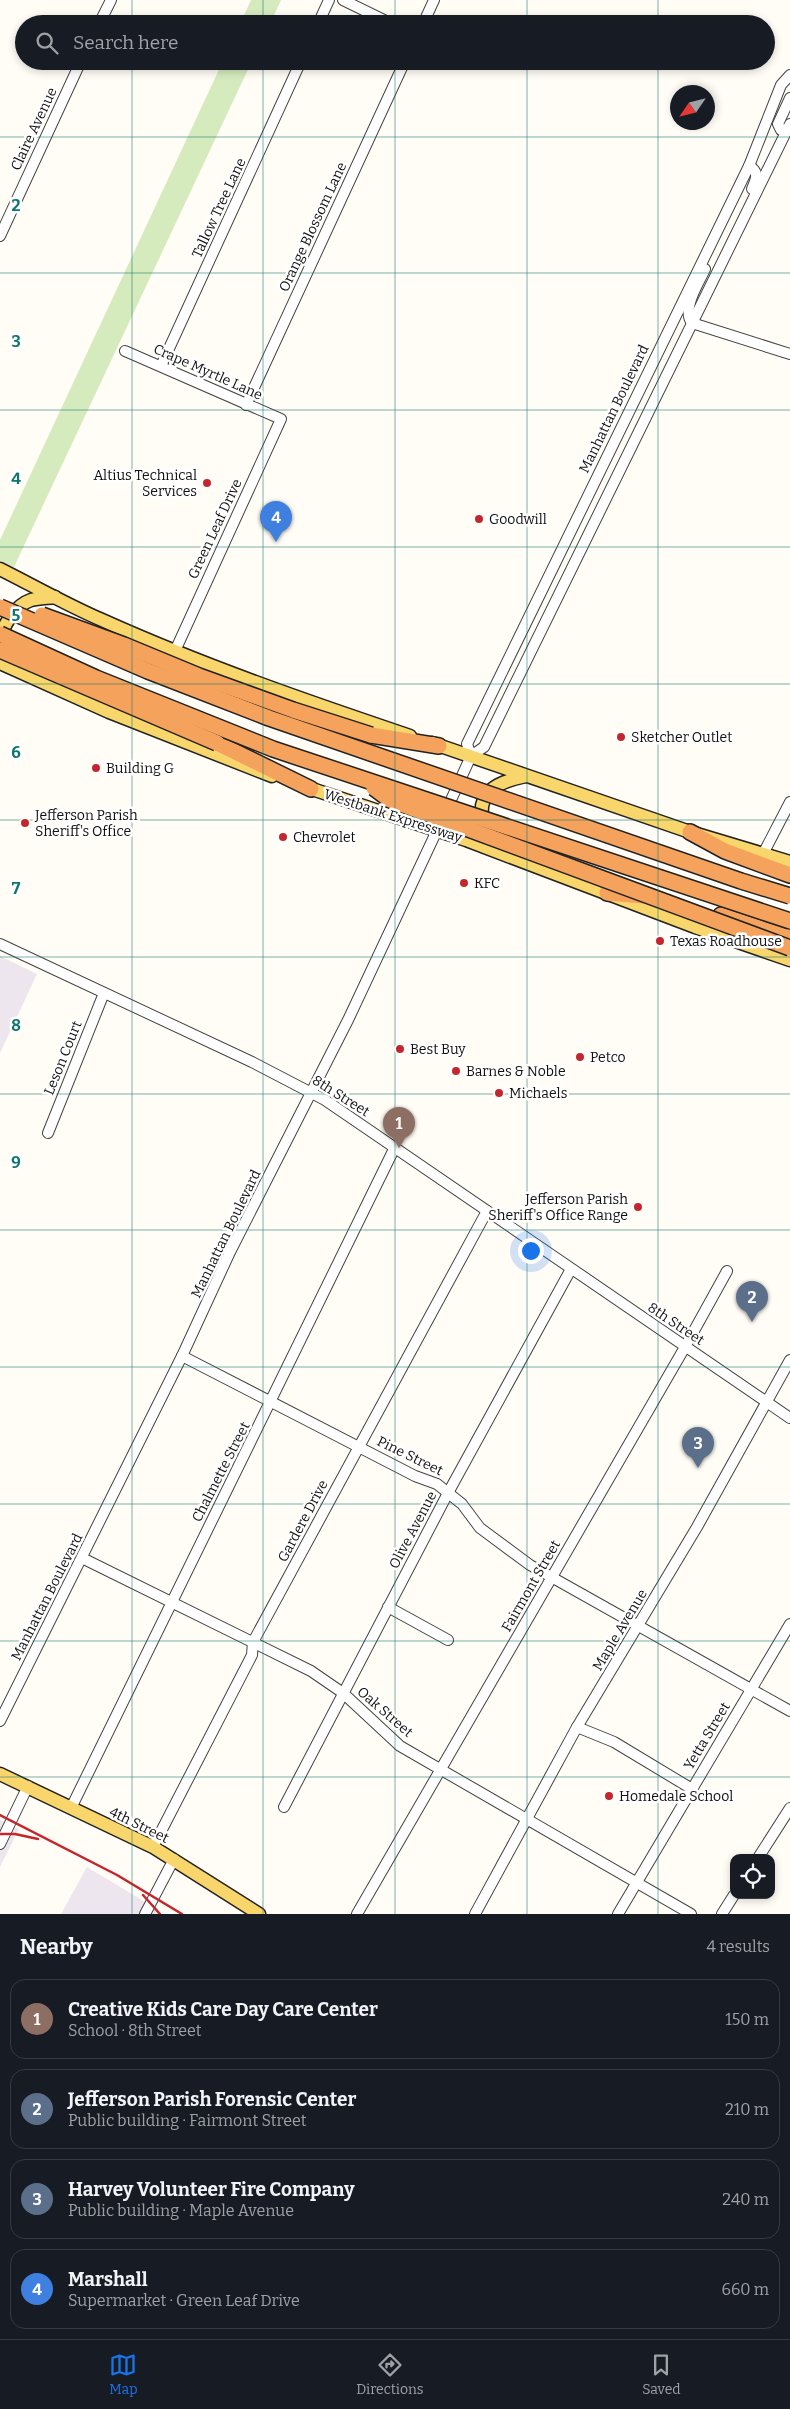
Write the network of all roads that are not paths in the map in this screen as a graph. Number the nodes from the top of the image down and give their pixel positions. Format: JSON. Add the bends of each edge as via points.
{"nodes":[{"id":1,"x":111,"y":0,"type":"edge"},
{"id":2,"x":329,"y":0,"type":"edge"},
{"id":3,"x":343,"y":0,"type":"edge"},
{"id":4,"x":434,"y":0,"type":"edge"},
{"id":5,"x":104,"y":15,"type":"edge"},
{"id":6,"x":322,"y":15,"type":"edge"},
{"id":7,"x":374,"y":15,"type":"edge"},
{"id":8,"x":427,"y":15,"type":"edge"},
{"id":9,"x":77,"y":70,"type":"edge"},
{"id":10,"x":297,"y":70,"type":"edge"},
{"id":11,"x":401,"y":70,"type":"edge"},
{"id":12,"x":790,"y":75,"type":"edge"},
{"id":13,"x":790,"y":98,"type":"edge"},
{"id":14,"x":789,"y":126,"type":"edge"},
{"id":15,"x":749,"y":166,"type":"junction"},
{"id":16,"x":738,"y":229,"type":"junction"},
{"id":17,"x":0,"y":236,"type":"edge"},
{"id":18,"x":704,"y":257,"type":"junction"},
{"id":19,"x":692,"y":323,"type":"junction"},
{"id":20,"x":124,"y":351,"type":"dead end"},
{"id":21,"x":790,"y":354,"type":"edge"},
{"id":22,"x":655,"y":356,"type":"junction"},
{"id":23,"x":161,"y":366,"type":"junction"},
{"id":24,"x":246,"y":404,"type":"junction"},
{"id":25,"x":281,"y":419,"type":"joint"},
{"id":26,"x":643,"y":424,"type":"junction"},
{"id":27,"x":0,"y":569,"type":"edge"},
{"id":28,"x":55,"y":597,"type":"junction"},
{"id":29,"x":0,"y":600,"type":"edge"},
{"id":30,"x":0,"y":607,"type":"edge"},
{"id":31,"x":0,"y":634,"type":"edge"},
{"id":32,"x":0,"y":650,"type":"edge"},
{"id":33,"x":512,"y":650,"type":"junction"},
{"id":34,"x":175,"y":651,"type":"junction"},
{"id":35,"x":0,"y":663,"type":"edge"},
{"id":36,"x":18,"y":672,"type":"junction"},
{"id":37,"x":511,"y":691,"type":"junction"},
{"id":38,"x":439,"y":746,"type":"junction"},
{"id":39,"x":471,"y":756,"type":"junction"},
{"id":40,"x":526,"y":776,"type":"junction"},
{"id":41,"x":363,"y":779,"type":"junction"},
{"id":42,"x":311,"y":789,"type":"junction"},
{"id":43,"x":790,"y":802,"type":"edge"},
{"id":44,"x":437,"y":830,"type":"junction"},
{"id":45,"x":690,"y":832,"type":"joint"},
{"id":46,"x":494,"y":850,"type":"junction"},
{"id":47,"x":760,"y":859,"type":"junction"},
{"id":48,"x":790,"y":862,"type":"edge"},
{"id":49,"x":790,"y":875,"type":"edge"},
{"id":50,"x":607,"y":893,"type":"junction"},
{"id":51,"x":790,"y":896,"type":"edge"},
{"id":52,"x":790,"y":921,"type":"edge"},
{"id":53,"x":790,"y":938,"type":"edge"},
{"id":54,"x":0,"y":944,"type":"edge"},
{"id":55,"x":790,"y":948,"type":"edge"},
{"id":56,"x":790,"y":960,"type":"edge"},
{"id":57,"x":104,"y":993,"type":"junction"},
{"id":58,"x":312,"y":1093,"type":"junction"},
{"id":59,"x":48,"y":1133,"type":"dead end"},
{"id":60,"x":394,"y":1147,"type":"junction"},
{"id":61,"x":487,"y":1211,"type":"junction"},
{"id":62,"x":571,"y":1268,"type":"junction"},
{"id":63,"x":727,"y":1271,"type":"dead end"},
{"id":64,"x":685,"y":1347,"type":"junction"},
{"id":65,"x":182,"y":1356,"type":"junction"},
{"id":66,"x":790,"y":1360,"type":"edge"},
{"id":67,"x":272,"y":1401,"type":"junction"},
{"id":68,"x":766,"y":1402,"type":"junction"},
{"id":69,"x":790,"y":1418,"type":"edge"},
{"id":70,"x":358,"y":1446,"type":"junction"},
{"id":71,"x":448,"y":1492,"type":"junction"},
{"id":72,"x":82,"y":1558,"type":"junction"},
{"id":73,"x":552,"y":1577,"type":"junction"},
{"id":74,"x":172,"y":1601,"type":"junction"},
{"id":75,"x":388,"y":1607,"type":"junction"},
{"id":76,"x":790,"y":1624,"type":"edge"},
{"id":77,"x":639,"y":1626,"type":"junction"},
{"id":78,"x":448,"y":1640,"type":"dead end"},
{"id":79,"x":253,"y":1642,"type":"junction"},
{"id":80,"x":752,"y":1688,"type":"junction"},
{"id":81,"x":342,"y":1693,"type":"junction"},
{"id":82,"x":790,"y":1711,"type":"edge"},
{"id":83,"x":0,"y":1721,"type":"edge"},
{"id":84,"x":578,"y":1727,"type":"junction"},
{"id":85,"x":442,"y":1769,"type":"junction"},
{"id":86,"x":0,"y":1774,"type":"edge"},
{"id":87,"x":28,"y":1786,"type":"junction"},
{"id":88,"x":692,"y":1789,"type":"junction"},
{"id":89,"x":284,"y":1807,"type":"dead end"},
{"id":90,"x":71,"y":1808,"type":"junction"},
{"id":91,"x":790,"y":1808,"type":"edge"},
{"id":92,"x":527,"y":1818,"type":"junction"},
{"id":93,"x":0,"y":1844,"type":"edge"},
{"id":94,"x":152,"y":1848,"type":"junction"},
{"id":95,"x":761,"y":1854,"type":"edge"},
{"id":96,"x":174,"y":1859,"type":"junction"},
{"id":97,"x":637,"y":1883,"type":"junction"},
{"id":98,"x":731,"y":1899,"type":"edge"},
{"id":99,"x":145,"y":1914,"type":"edge"},
{"id":100,"x":259,"y":1914,"type":"edge"},
{"id":101,"x":357,"y":1914,"type":"edge"},
{"id":102,"x":475,"y":1914,"type":"edge"},
{"id":103,"x":618,"y":1914,"type":"edge"},
{"id":104,"x":691,"y":1914,"type":"edge"},
{"id":105,"x":722,"y":1914,"type":"edge"}],
"edges":[{"from":1,"to":5,"type":"street"},
{"from":2,"to":6,"type":"street"},
{"from":3,"to":7,"type":"street"},
{"from":4,"to":8,"type":"street"},
{"from":9,"to":17,"type":"street","name":"Claire Avenue"},
{"from":10,"to":23,"type":"street","name":"Tallow Tree Lane"},
{"from":11,"to":24,"type":"street","name":"Orange Blossom Lane"},
{"from":12,"to":15,"type":"street","name":"Manhattan Boulevard","via":[[781,85]]},
{"from":13,"to":14,"type":"street","via":[[778,124],[781,130]]},
{"from":14,"to":16,"type":"street","name":"Manhattan Boulevard"},
{"from":15,"to":16,"type":"street","via":[[756,170],[756,179],[737,222]]},
{"from":15,"to":18,"type":"street","name":"Manhattan Boulevard"},
{"from":16,"to":19,"type":"street","name":"Manhattan Boulevard"},
{"from":18,"to":19,"type":"street","via":[[706,267],[688,309]]},
{"from":18,"to":22,"type":"street","name":"Manhattan Boulevard"},
{"from":19,"to":21,"type":"street"},
{"from":19,"to":26,"type":"street","name":"Manhattan Boulevard"},
{"from":20,"to":23,"type":"street","name":"Crape Myrtle Lane"},
{"from":22,"to":26,"type":"street","via":[[662,369],[644,408]]},
{"from":22,"to":33,"type":"street","name":"Manhattan Boulevard"},
{"from":23,"to":24,"type":"street","name":"Crape Myrtle Lane"},
{"from":24,"to":25,"type":"street","name":"Crape Myrtle Lane"},
{"from":25,"to":34,"type":"street","name":"Green Leaf Drive"},
{"from":26,"to":37,"type":"street","name":"Manhattan Boulevard"},
{"from":27,"to":28,"type":"main road"},
{"from":28,"to":34,"type":"main road"},
{"from":28,"to":36,"type":"main road","via":[[31,600],[21,606],[9,617],[1,633],[0,640],[6,654]]},
{"from":29,"to":38,"type":"highway","bridge":true,"via":[[209,680],[371,735]]},
{"from":30,"to":51,"type":"highway","bridge":true,"via":[[148,671],[269,718]]},
{"from":31,"to":41,"type":"highway","name":"Westbank Expressway","bridge":true,"via":[[171,709],[272,749]]},
{"from":32,"to":42,"type":"highway","bridge":true,"via":[[217,744]]},
{"from":33,"to":37,"type":"street","via":[[516,665],[508,684]]},
{"from":33,"to":39,"type":"street","name":"Manhattan Boulevard","via":[[467,744]]},
{"from":34,"to":38,"type":"main road"},
{"from":35,"to":36,"type":"main road","name":"Westbank Expressway"},
{"from":36,"to":42,"type":"main road","name":"Westbank Expressway","via":[[127,720]]},
{"from":37,"to":39,"type":"street","name":"Manhattan Boulevard","via":[[484,748]]},
{"from":38,"to":39,"type":"main road"},
{"from":39,"to":40,"type":"main road"},
{"from":39,"to":44,"type":"street","name":"Manhattan Boulevard"},
{"from":40,"to":45,"type":"main road"},
{"from":40,"to":46,"type":"main road","via":[[496,785],[484,801],[483,822]]},
{"from":41,"to":52,"type":"highway","name":"Westbank Expressway","bridge":true},
{"from":41,"to":55,"type":"highway","bridge":true,"via":[[390,800]]},
{"from":42,"to":44,"type":"main road","name":"Westbank Expressway"},
{"from":43,"to":47,"type":"street"},
{"from":44,"to":46,"type":"main road","name":"Westbank Expressway"},
{"from":44,"to":58,"type":"street","name":"Manhattan Boulevard"},
{"from":45,"to":47,"type":"highway","via":[[725,851]]},
{"from":46,"to":50,"type":"main road","name":"Westbank Expressway"},
{"from":47,"to":48,"type":"main road"},
{"from":47,"to":49,"type":"highway"},
{"from":50,"to":53,"type":"highway","via":[[673,899]]},
{"from":50,"to":56,"type":"main road","name":"Westbank Expressway"},
{"from":54,"to":57,"type":"street","name":"8th Street"},
{"from":57,"to":58,"type":"street","name":"8th Street"},
{"from":57,"to":59,"type":"street","name":"Leson Court"},
{"from":58,"to":60,"type":"street","name":"8th Street"},
{"from":58,"to":65,"type":"street","name":"Manhattan Boulevard","via":[[230,1252]]},
{"from":60,"to":61,"type":"street","name":"8th Street"},
{"from":60,"to":67,"type":"street","name":"Chalmette Street"},
{"from":61,"to":62,"type":"street","name":"8th Street"},
{"from":61,"to":70,"type":"street","name":"Gardere Drive"},
{"from":62,"to":64,"type":"street","name":"8th Street"},
{"from":62,"to":71,"type":"street","name":"Olive Avenue"},
{"from":63,"to":64,"type":"street","name":"Fairmont Street"},
{"from":64,"to":68,"type":"street","name":"8th Street"},
{"from":64,"to":73,"type":"street","name":"Fairmont Street"},
{"from":65,"to":67,"type":"street","name":"Pine Street"},
{"from":65,"to":72,"type":"street","name":"Manhattan Boulevard"},
{"from":66,"to":68,"type":"street","name":"Maple Avenue"},
{"from":67,"to":70,"type":"street","name":"Pine Street"},
{"from":67,"to":74,"type":"street","name":"Chalmette Street"},
{"from":68,"to":69,"type":"street","name":"8th Street"},
{"from":68,"to":77,"type":"street","name":"Maple Avenue","via":[[698,1528]]},
{"from":70,"to":71,"type":"street","name":"Pine Street"},
{"from":70,"to":79,"type":"street","name":"Gardere Drive"},
{"from":71,"to":73,"type":"street","name":"Pine Street","via":[[480,1528]]},
{"from":71,"to":75,"type":"street","name":"Olive Avenue"},
{"from":72,"to":74,"type":"street","name":"Oak Street"},
{"from":72,"to":83,"type":"street","name":"Manhattan Boulevard"},
{"from":73,"to":77,"type":"street","name":"Pine Street"},
{"from":73,"to":85,"type":"street","name":"Fairmont Street"},
{"from":74,"to":79,"type":"street","name":"Oak Street"},
{"from":74,"to":90,"type":"street","name":"Chalmette Street"},
{"from":75,"to":78,"type":"street"},
{"from":75,"to":81,"type":"street","name":"Olive Avenue"},
{"from":76,"to":80,"type":"street","name":"Yetta Street"},
{"from":77,"to":80,"type":"street","name":"Pine Street"},
{"from":77,"to":84,"type":"street","name":"Maple Avenue"},
{"from":79,"to":81,"type":"street","name":"Oak Street","via":[[311,1671]]},
{"from":79,"to":94,"type":"street","name":"Gardere Drive","via":[[252,1655]]},
{"from":80,"to":82,"type":"street","name":"Pine Street"},
{"from":80,"to":88,"type":"street","name":"Yetta Street"},
{"from":81,"to":85,"type":"street","name":"Oak Street","via":[[400,1746]]},
{"from":81,"to":89,"type":"street","name":"Olive Avenue"},
{"from":84,"to":88,"type":"street","via":[[614,1742]]},
{"from":84,"to":92,"type":"street","name":"Maple Avenue"},
{"from":85,"to":92,"type":"street","name":"Oak Street"},
{"from":85,"to":101,"type":"street","name":"Fairmont Street"},
{"from":86,"to":87,"type":"main road","name":"4th Street"},
{"from":87,"to":90,"type":"main road","name":"4th Street"},
{"from":87,"to":93,"type":"street"},
{"from":88,"to":97,"type":"street","name":"Yetta Street"},
{"from":90,"to":94,"type":"main road","name":"4th Street"},
{"from":91,"to":95,"type":"street"},
{"from":92,"to":97,"type":"street","name":"Oak Street"},
{"from":92,"to":102,"type":"street","name":"Maple Avenue"},
{"from":94,"to":96,"type":"main road","name":"4th Street"},
{"from":96,"to":99,"type":"street"},
{"from":96,"to":100,"type":"main road","name":"4th Street"},
{"from":97,"to":103,"type":"street","name":"Yetta Street"},
{"from":97,"to":104,"type":"street","name":"Oak Street"},
{"from":98,"to":105,"type":"street"}]}
